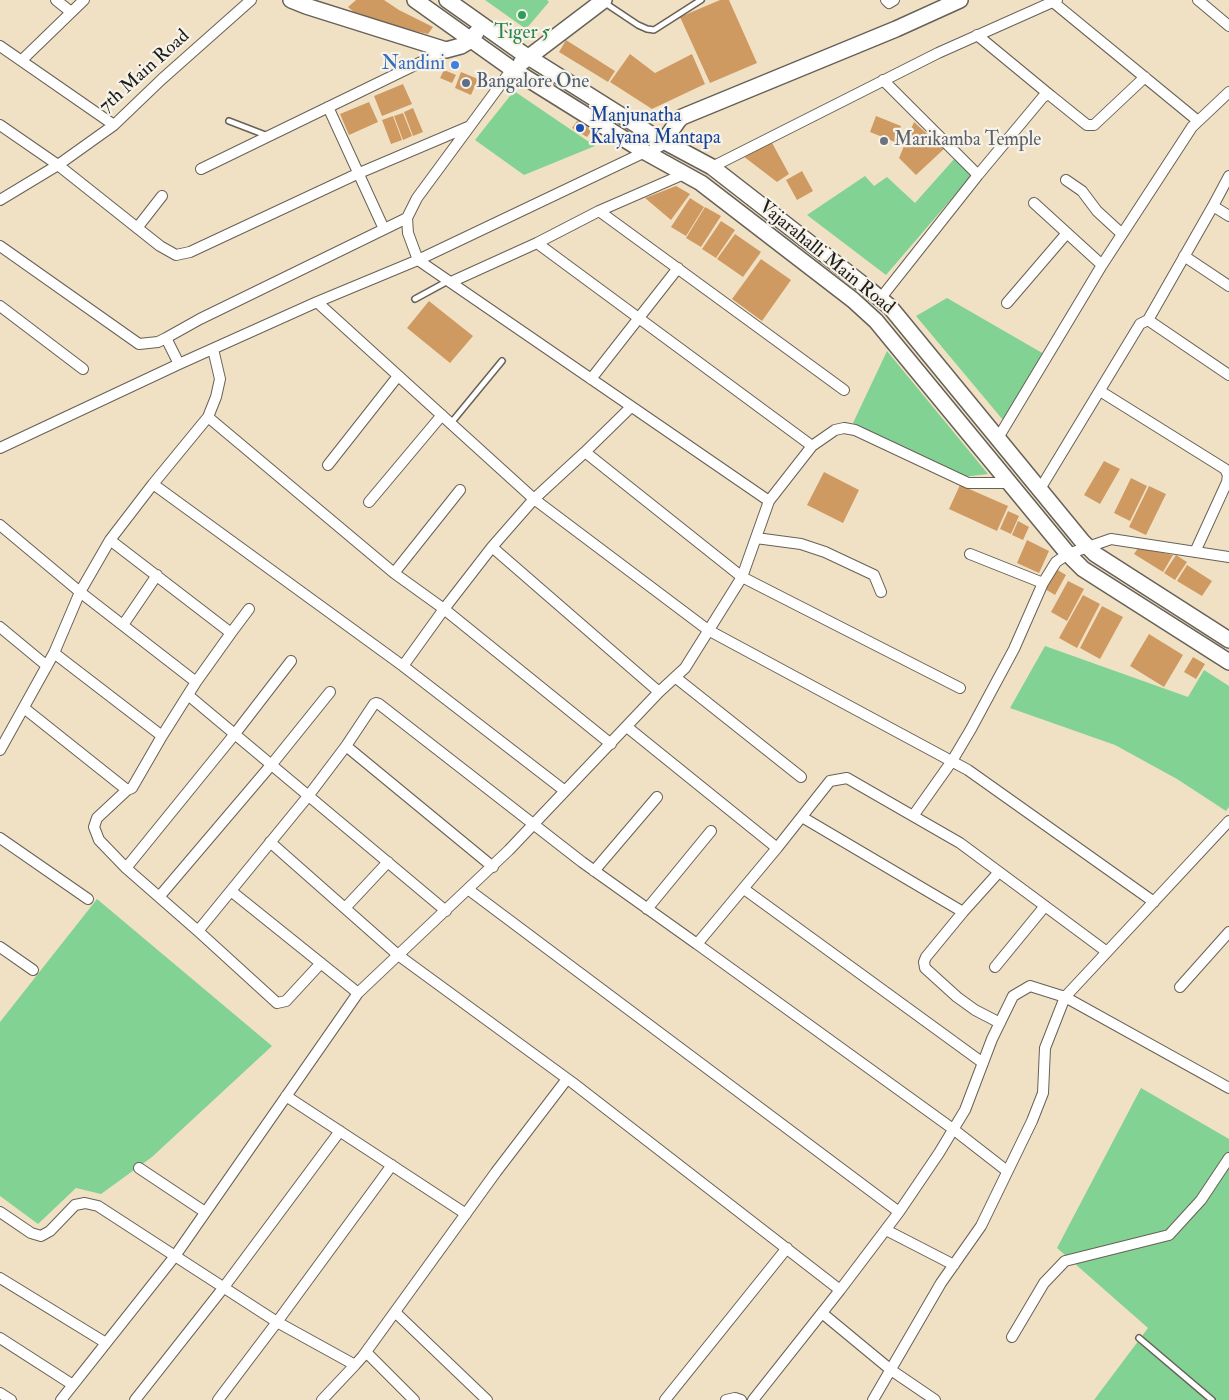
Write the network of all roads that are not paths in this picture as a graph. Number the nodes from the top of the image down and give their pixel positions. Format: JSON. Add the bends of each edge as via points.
{"nodes":[{"id":1,"x":56,"y":0,"type":"edge"},
{"id":2,"x":84,"y":0,"type":"edge"},
{"id":3,"x":251,"y":0,"type":"edge"},
{"id":4,"x":291,"y":0,"type":"edge"},
{"id":5,"x":415,"y":0,"type":"edge"},
{"id":6,"x":447,"y":0,"type":"edge"},
{"id":7,"x":603,"y":0,"type":"edge"},
{"id":8,"x":701,"y":0,"type":"edge"},
{"id":9,"x":886,"y":0,"type":"edge"},
{"id":10,"x":894,"y":0,"type":"edge"},
{"id":11,"x":960,"y":0,"type":"edge"},
{"id":12,"x":1198,"y":0,"type":"edge"},
{"id":13,"x":1054,"y":1,"type":"edge"},
{"id":14,"x":72,"y":12,"type":"junction"},
{"id":15,"x":482,"y":26,"type":"junction"},
{"id":16,"x":1229,"y":26,"type":"edge"},
{"id":17,"x":978,"y":35,"type":"junction"},
{"id":18,"x":471,"y":40,"type":"junction"},
{"id":19,"x":0,"y":46,"type":"edge"},
{"id":20,"x":446,"y":50,"type":"junction"},
{"id":21,"x":529,"y":57,"type":"junction"},
{"id":22,"x":22,"y":60,"type":"junction"},
{"id":23,"x":512,"y":69,"type":"junction"},
{"id":24,"x":1145,"y":77,"type":"junction"},
{"id":25,"x":883,"y":80,"type":"junction"},
{"id":26,"x":1229,"y":92,"type":"edge"},
{"id":27,"x":1051,"y":96,"type":"junction"},
{"id":28,"x":328,"y":107,"type":"junction"},
{"id":29,"x":229,"y":121,"type":"dead end"},
{"id":30,"x":1198,"y":121,"type":"junction"},
{"id":31,"x":0,"y":125,"type":"edge"},
{"id":32,"x":114,"y":125,"type":"junction"},
{"id":33,"x":470,"y":126,"type":"junction"},
{"id":34,"x":268,"y":136,"type":"junction"},
{"id":35,"x":664,"y":141,"type":"junction"},
{"id":36,"x":644,"y":152,"type":"junction"},
{"id":37,"x":58,"y":165,"type":"junction"},
{"id":38,"x":712,"y":167,"type":"junction"},
{"id":39,"x":201,"y":169,"type":"dead end"},
{"id":40,"x":357,"y":174,"type":"junction"},
{"id":41,"x":684,"y":174,"type":"junction"},
{"id":42,"x":978,"y":175,"type":"junction"},
{"id":43,"x":1229,"y":176,"type":"edge"},
{"id":44,"x":1066,"y":180,"type":"dead end"},
{"id":45,"x":162,"y":196,"type":"dead end"},
{"id":46,"x":0,"y":200,"type":"edge"},
{"id":47,"x":1034,"y":203,"type":"dead end"},
{"id":48,"x":1214,"y":206,"type":"junction"},
{"id":49,"x":599,"y":211,"type":"junction"},
{"id":50,"x":1229,"y":216,"type":"edge"},
{"id":51,"x":407,"y":218,"type":"junction"},
{"id":52,"x":137,"y":228,"type":"junction"},
{"id":53,"x":384,"y":229,"type":"junction"},
{"id":54,"x":1067,"y":233,"type":"junction"},
{"id":55,"x":1122,"y":234,"type":"junction"},
{"id":56,"x":537,"y":243,"type":"junction"},
{"id":57,"x":0,"y":246,"type":"edge"},
{"id":58,"x":1184,"y":256,"type":"junction"},
{"id":59,"x":418,"y":260,"type":"junction"},
{"id":60,"x":1102,"y":265,"type":"junction"},
{"id":61,"x":678,"y":268,"type":"junction"},
{"id":62,"x":450,"y":281,"type":"junction"},
{"id":63,"x":1229,"y":286,"type":"edge"},
{"id":64,"x":880,"y":298,"type":"junction"},
{"id":65,"x":415,"y":299,"type":"dead end"},
{"id":66,"x":317,"y":302,"type":"junction"},
{"id":67,"x":1007,"y":303,"type":"dead end"},
{"id":68,"x":0,"y":306,"type":"edge"},
{"id":69,"x":639,"y":318,"type":"junction"},
{"id":70,"x":1148,"y":320,"type":"junction"},
{"id":71,"x":166,"y":338,"type":"junction"},
{"id":72,"x":213,"y":349,"type":"junction"},
{"id":73,"x":502,"y":362,"type":"dead end"},
{"id":74,"x":179,"y":364,"type":"junction"},
{"id":75,"x":83,"y":369,"type":"dead end"},
{"id":76,"x":1229,"y":375,"type":"edge"},
{"id":77,"x":398,"y":376,"type":"junction"},
{"id":78,"x":592,"y":379,"type":"junction"},
{"id":79,"x":844,"y":390,"type":"dead end"},
{"id":80,"x":1100,"y":391,"type":"junction"},
{"id":81,"x":631,"y":407,"type":"junction"},
{"id":82,"x":442,"y":415,"type":"junction"},
{"id":83,"x":208,"y":417,"type":"junction"},
{"id":84,"x":451,"y":424,"type":"junction"},
{"id":85,"x":998,"y":438,"type":"junction"},
{"id":86,"x":812,"y":446,"type":"junction"},
{"id":87,"x":0,"y":448,"type":"edge"},
{"id":88,"x":585,"y":452,"type":"junction"},
{"id":89,"x":328,"y":465,"type":"dead end"},
{"id":90,"x":1010,"y":483,"type":"junction"},
{"id":91,"x":153,"y":484,"type":"junction"},
{"id":92,"x":1040,"y":489,"type":"junction"},
{"id":93,"x":460,"y":490,"type":"dead end"},
{"id":94,"x":534,"y":498,"type":"junction"},
{"id":95,"x":769,"y":500,"type":"junction"},
{"id":96,"x":369,"y":502,"type":"dead end"},
{"id":97,"x":0,"y":525,"type":"edge"},
{"id":98,"x":756,"y":538,"type":"junction"},
{"id":99,"x":110,"y":540,"type":"junction"},
{"id":100,"x":492,"y":547,"type":"junction"},
{"id":101,"x":1088,"y":547,"type":"junction"},
{"id":102,"x":1195,"y":552,"type":"junction"},
{"id":103,"x":970,"y":554,"type":"dead end"},
{"id":104,"x":1068,"y":554,"type":"junction"},
{"id":105,"x":1229,"y":557,"type":"edge"},
{"id":106,"x":394,"y":573,"type":"junction"},
{"id":107,"x":157,"y":575,"type":"junction"},
{"id":108,"x":742,"y":578,"type":"junction"},
{"id":109,"x":1043,"y":583,"type":"junction"},
{"id":110,"x":80,"y":592,"type":"junction"},
{"id":111,"x":881,"y":592,"type":"dead end"},
{"id":112,"x":249,"y":609,"type":"dead end"},
{"id":113,"x":444,"y":609,"type":"junction"},
{"id":114,"x":123,"y":625,"type":"junction"},
{"id":115,"x":0,"y":627,"type":"edge"},
{"id":116,"x":708,"y":630,"type":"junction"},
{"id":117,"x":232,"y":633,"type":"junction"},
{"id":118,"x":1229,"y":640,"type":"edge"},
{"id":119,"x":54,"y":654,"type":"junction"},
{"id":120,"x":291,"y":661,"type":"dead end"},
{"id":121,"x":1229,"y":662,"type":"edge"},
{"id":122,"x":47,"y":666,"type":"junction"},
{"id":123,"x":403,"y":666,"type":"junction"},
{"id":124,"x":675,"y":677,"type":"junction"},
{"id":125,"x":196,"y":682,"type":"junction"},
{"id":126,"x":960,"y":688,"type":"dead end"},
{"id":127,"x":330,"y":692,"type":"dead end"},
{"id":128,"x":659,"y":692,"type":"junction"},
{"id":129,"x":188,"y":695,"type":"junction"},
{"id":130,"x":24,"y":708,"type":"junction"},
{"id":131,"x":627,"y":727,"type":"junction"},
{"id":132,"x":234,"y":735,"type":"junction"},
{"id":133,"x":162,"y":736,"type":"junction"},
{"id":134,"x":611,"y":744,"type":"junction"},
{"id":135,"x":346,"y":746,"type":"junction"},
{"id":136,"x":0,"y":750,"type":"edge"},
{"id":137,"x":952,"y":761,"type":"junction"},
{"id":138,"x":272,"y":764,"type":"junction"},
{"id":139,"x":801,"y":777,"type":"dead end"},
{"id":140,"x":127,"y":790,"type":"junction"},
{"id":141,"x":565,"y":791,"type":"junction"},
{"id":142,"x":309,"y":795,"type":"junction"},
{"id":143,"x":657,"y":797,"type":"dead end"},
{"id":144,"x":913,"y":816,"type":"junction"},
{"id":145,"x":802,"y":817,"type":"junction"},
{"id":146,"x":1228,"y":824,"type":"edge"},
{"id":147,"x":533,"y":825,"type":"junction"},
{"id":148,"x":711,"y":831,"type":"dead end"},
{"id":149,"x":0,"y":838,"type":"edge"},
{"id":150,"x":270,"y":842,"type":"junction"},
{"id":151,"x":777,"y":848,"type":"junction"},
{"id":152,"x":388,"y":862,"type":"junction"},
{"id":153,"x":492,"y":866,"type":"junction"},
{"id":154,"x":126,"y":868,"type":"junction"},
{"id":155,"x":594,"y":871,"type":"junction"},
{"id":156,"x":999,"y":872,"type":"junction"},
{"id":157,"x":744,"y":888,"type":"junction"},
{"id":158,"x":469,"y":890,"type":"junction"},
{"id":159,"x":231,"y":891,"type":"junction"},
{"id":160,"x":159,"y":896,"type":"junction"},
{"id":161,"x":88,"y":899,"type":"dead end"},
{"id":162,"x":1154,"y":902,"type":"junction"},
{"id":163,"x":1045,"y":906,"type":"junction"},
{"id":164,"x":345,"y":908,"type":"junction"},
{"id":165,"x":647,"y":909,"type":"junction"},
{"id":166,"x":446,"y":910,"type":"junction"},
{"id":167,"x":963,"y":912,"type":"junction"},
{"id":168,"x":198,"y":931,"type":"junction"},
{"id":169,"x":1229,"y":932,"type":"edge"},
{"id":170,"x":696,"y":944,"type":"junction"},
{"id":171,"x":0,"y":947,"type":"edge"},
{"id":172,"x":1107,"y":952,"type":"junction"},
{"id":173,"x":398,"y":955,"type":"junction"},
{"id":174,"x":321,"y":963,"type":"junction"},
{"id":175,"x":995,"y":967,"type":"dead end"},
{"id":176,"x":33,"y":970,"type":"dead end"},
{"id":177,"x":1180,"y":987,"type":"dead end"},
{"id":178,"x":358,"y":993,"type":"junction"},
{"id":179,"x":1065,"y":997,"type":"junction"},
{"id":180,"x":1000,"y":1023,"type":"junction"},
{"id":181,"x":983,"y":1063,"type":"junction"},
{"id":182,"x":567,"y":1080,"type":"junction"},
{"id":183,"x":1229,"y":1088,"type":"edge"},
{"id":184,"x":286,"y":1096,"type":"junction"},
{"id":185,"x":953,"y":1129,"type":"junction"},
{"id":186,"x":340,"y":1131,"type":"junction"},
{"id":187,"x":1229,"y":1158,"type":"edge"},
{"id":188,"x":392,"y":1165,"type":"junction"},
{"id":189,"x":139,"y":1168,"type":"dead end"},
{"id":190,"x":1007,"y":1171,"type":"junction"},
{"id":191,"x":0,"y":1212,"type":"edge"},
{"id":192,"x":205,"y":1212,"type":"junction"},
{"id":193,"x":899,"y":1212,"type":"junction"},
{"id":194,"x":466,"y":1214,"type":"junction"},
{"id":195,"x":886,"y":1230,"type":"junction"},
{"id":196,"x":787,"y":1248,"type":"junction"},
{"id":197,"x":175,"y":1256,"type":"junction"},
{"id":198,"x":954,"y":1264,"type":"junction"},
{"id":199,"x":0,"y":1278,"type":"edge"},
{"id":200,"x":224,"y":1287,"type":"junction"},
{"id":201,"x":840,"y":1290,"type":"junction"},
{"id":202,"x":395,"y":1312,"type":"junction"},
{"id":203,"x":822,"y":1313,"type":"junction"},
{"id":204,"x":277,"y":1322,"type":"junction"},
{"id":205,"x":1012,"y":1337,"type":"dead end"},
{"id":206,"x":0,"y":1338,"type":"edge"},
{"id":207,"x":1139,"y":1338,"type":"dead end"},
{"id":208,"x":106,"y":1343,"type":"junction"},
{"id":209,"x":366,"y":1352,"type":"junction"},
{"id":210,"x":355,"y":1365,"type":"junction"},
{"id":211,"x":891,"y":1370,"type":"junction"},
{"id":212,"x":73,"y":1385,"type":"junction"},
{"id":213,"x":0,"y":1393,"type":"edge"},
{"id":214,"x":327,"y":1398,"type":"edge"},
{"id":215,"x":11,"y":1400,"type":"edge"},
{"id":216,"x":61,"y":1400,"type":"edge"},
{"id":217,"x":135,"y":1400,"type":"edge"},
{"id":218,"x":218,"y":1400,"type":"edge"},
{"id":219,"x":414,"y":1400,"type":"edge"},
{"id":220,"x":487,"y":1400,"type":"edge"},
{"id":221,"x":665,"y":1400,"type":"edge"},
{"id":222,"x":726,"y":1400,"type":"edge"},
{"id":223,"x":741,"y":1400,"type":"edge"},
{"id":224,"x":753,"y":1400,"type":"edge"},
{"id":225,"x":873,"y":1400,"type":"edge"},
{"id":226,"x":935,"y":1400,"type":"edge"},
{"id":227,"x":1212,"y":1400,"type":"edge"}],
"edges":[{"from":1,"to":14,"type":"street"},
{"from":2,"to":14,"type":"street"},
{"from":3,"to":32,"type":"street","name":"7th Main Road"},
{"from":4,"to":20,"type":"main road"},
{"from":5,"to":18,"type":"main road","name":"Vajarahalli Main Road"},
{"from":6,"to":15,"type":"main road","name":"Vajarahalli Main Road"},
{"from":7,"to":8,"type":"lane","via":[[638,25],[654,30]]},
{"from":7,"to":21,"type":"main road"},
{"from":9,"to":10,"type":"street","via":[[889,3]]},
{"from":11,"to":35,"type":"main road","via":[[896,30],[682,117]]},
{"from":12,"to":16,"type":"street"},
{"from":13,"to":17,"type":"street"},
{"from":13,"to":24,"type":"street"},
{"from":14,"to":22,"type":"street"},
{"from":15,"to":18,"type":"main road"},
{"from":15,"to":21,"type":"main road","name":"Vajarahalli Main Road"},
{"from":17,"to":25,"type":"street"},
{"from":17,"to":27,"type":"street"},
{"from":18,"to":20,"type":"main road"},
{"from":18,"to":23,"type":"main road","name":"Vajarahalli Main Road"},
{"from":19,"to":22,"type":"street"},
{"from":20,"to":28,"type":"street"},
{"from":21,"to":23,"type":"main road"},
{"from":21,"to":35,"type":"main road","name":"Vajarahalli Main Road"},
{"from":22,"to":32,"type":"street"},
{"from":23,"to":33,"type":"street"},
{"from":23,"to":36,"type":"main road","name":"Vajarahalli Main Road"},
{"from":24,"to":27,"type":"street","via":[[1094,125],[1087,125]]},
{"from":24,"to":30,"type":"street"},
{"from":25,"to":38,"type":"street"},
{"from":25,"to":42,"type":"street"},
{"from":26,"to":30,"type":"street"},
{"from":27,"to":42,"type":"street","via":[[1043,97]]},
{"from":28,"to":34,"type":"street"},
{"from":28,"to":40,"type":"street"},
{"from":29,"to":34,"type":"lane"},
{"from":30,"to":55,"type":"street"},
{"from":31,"to":37,"type":"street"},
{"from":32,"to":37,"type":"street","name":"7th Main Road"},
{"from":33,"to":40,"type":"street"},
{"from":33,"to":51,"type":"street","via":[[417,198]]},
{"from":34,"to":39,"type":"street"},
{"from":35,"to":36,"type":"main road"},
{"from":35,"to":38,"type":"main road","name":"Vajarahalli Main Road"},
{"from":36,"to":41,"type":"main road","name":"Vajarahalli Main Road"},
{"from":36,"to":59,"type":"street"},
{"from":37,"to":46,"type":"street","name":"7th Main Road"},
{"from":37,"to":52,"type":"street"},
{"from":38,"to":64,"type":"main road","name":"Vajarahalli Main Road"},
{"from":40,"to":52,"type":"street","via":[[190,252],[176,255]]},
{"from":40,"to":53,"type":"street"},
{"from":41,"to":49,"type":"street"},
{"from":41,"to":90,"type":"main road","name":"Vajarahalli Main Road","via":[[701,183],[876,321]]},
{"from":42,"to":64,"type":"street"},
{"from":43,"to":48,"type":"street"},
{"from":44,"to":55,"type":"street","via":[[1082,191],[1096,211]]},
{"from":45,"to":52,"type":"street"},
{"from":47,"to":54,"type":"street"},
{"from":48,"to":50,"type":"street"},
{"from":48,"to":58,"type":"street"},
{"from":49,"to":56,"type":"street"},
{"from":49,"to":61,"type":"street"},
{"from":51,"to":53,"type":"street"},
{"from":51,"to":59,"type":"street","via":[[408,233]]},
{"from":53,"to":71,"type":"street"},
{"from":54,"to":60,"type":"street"},
{"from":54,"to":67,"type":"street"},
{"from":55,"to":60,"type":"street"},
{"from":56,"to":62,"type":"street"},
{"from":56,"to":69,"type":"street"},
{"from":57,"to":71,"type":"street","via":[[138,344]]},
{"from":58,"to":63,"type":"street"},
{"from":58,"to":70,"type":"street"},
{"from":59,"to":62,"type":"street"},
{"from":59,"to":66,"type":"street"},
{"from":60,"to":85,"type":"street"},
{"from":61,"to":69,"type":"street"},
{"from":61,"to":79,"type":"street"},
{"from":62,"to":65,"type":"lane"},
{"from":62,"to":78,"type":"street"},
{"from":64,"to":85,"type":"main road","name":"Vajarahalli Main Road"},
{"from":66,"to":72,"type":"street"},
{"from":66,"to":77,"type":"street"},
{"from":68,"to":75,"type":"street"},
{"from":69,"to":78,"type":"street"},
{"from":69,"to":86,"type":"street"},
{"from":70,"to":76,"type":"street"},
{"from":70,"to":80,"type":"street","via":[[1140,324]]},
{"from":71,"to":74,"type":"street"},
{"from":72,"to":74,"type":"street"},
{"from":72,"to":83,"type":"street","via":[[220,379]]},
{"from":73,"to":84,"type":"lane"},
{"from":74,"to":87,"type":"street"},
{"from":77,"to":82,"type":"street"},
{"from":77,"to":89,"type":"street"},
{"from":78,"to":81,"type":"street"},
{"from":80,"to":92,"type":"street"},
{"from":80,"to":102,"type":"street","via":[[1226,468],[1227,482]]},
{"from":81,"to":88,"type":"street"},
{"from":81,"to":95,"type":"street"},
{"from":82,"to":84,"type":"street"},
{"from":82,"to":96,"type":"street"},
{"from":83,"to":91,"type":"street"},
{"from":83,"to":106,"type":"street"},
{"from":84,"to":94,"type":"street"},
{"from":85,"to":92,"type":"main road","name":"Vajarahalli Main Road"},
{"from":86,"to":90,"type":"street","via":[[835,430],[844,428],[968,483]]},
{"from":86,"to":95,"type":"street"},
{"from":88,"to":94,"type":"street"},
{"from":88,"to":108,"type":"street"},
{"from":90,"to":104,"type":"main road","name":"Vajarahalli Main Road"},
{"from":91,"to":99,"type":"street"},
{"from":91,"to":123,"type":"street"},
{"from":92,"to":101,"type":"main road","name":"Vajarahalli Main Road"},
{"from":93,"to":106,"type":"street"},
{"from":94,"to":100,"type":"street"},
{"from":94,"to":116,"type":"street"},
{"from":95,"to":98,"type":"street"},
{"from":97,"to":110,"type":"street"},
{"from":98,"to":108,"type":"street"},
{"from":98,"to":111,"type":"street","via":[[801,544],[825,552],[874,575]]},
{"from":99,"to":107,"type":"street"},
{"from":99,"to":110,"type":"street"},
{"from":100,"to":113,"type":"street"},
{"from":100,"to":128,"type":"street"},
{"from":101,"to":102,"type":"street","via":[[1111,539]]},
{"from":101,"to":104,"type":"street"},
{"from":101,"to":118,"type":"main road","name":"Vajarahalli Main Road"},
{"from":102,"to":105,"type":"street"},
{"from":103,"to":109,"type":"street"},
{"from":104,"to":109,"type":"street","via":[[1056,562]]},
{"from":104,"to":121,"type":"main road","name":"Vajarahalli Main Road","via":[[1083,569]]},
{"from":106,"to":113,"type":"street"},
{"from":107,"to":114,"type":"street"},
{"from":107,"to":117,"type":"street"},
{"from":108,"to":116,"type":"street"},
{"from":108,"to":126,"type":"street"},
{"from":109,"to":137,"type":"street","via":[[1014,649]]},
{"from":110,"to":114,"type":"street"},
{"from":110,"to":119,"type":"street"},
{"from":112,"to":117,"type":"street"},
{"from":113,"to":123,"type":"street"},
{"from":113,"to":134,"type":"street"},
{"from":114,"to":125,"type":"street"},
{"from":115,"to":122,"type":"street"},
{"from":116,"to":124,"type":"street","via":[[685,668]]},
{"from":116,"to":137,"type":"street"},
{"from":117,"to":125,"type":"street"},
{"from":119,"to":122,"type":"street"},
{"from":119,"to":133,"type":"street"},
{"from":120,"to":132,"type":"street"},
{"from":122,"to":130,"type":"street"},
{"from":123,"to":141,"type":"street"},
{"from":124,"to":128,"type":"street"},
{"from":124,"to":139,"type":"street"},
{"from":125,"to":129,"type":"street"},
{"from":127,"to":138,"type":"street"},
{"from":128,"to":131,"type":"street"},
{"from":129,"to":132,"type":"street"},
{"from":129,"to":133,"type":"street"},
{"from":130,"to":136,"type":"street"},
{"from":130,"to":140,"type":"street"},
{"from":131,"to":134,"type":"street"},
{"from":131,"to":151,"type":"street"},
{"from":132,"to":138,"type":"street"},
{"from":132,"to":154,"type":"street"},
{"from":133,"to":140,"type":"street","via":[[132,788]]},
{"from":134,"to":141,"type":"street"},
{"from":135,"to":142,"type":"street"},
{"from":135,"to":147,"type":"street","via":[[374,704],[379,704]]},
{"from":135,"to":153,"type":"street"},
{"from":137,"to":144,"type":"street"},
{"from":137,"to":162,"type":"street"},
{"from":138,"to":142,"type":"street"},
{"from":138,"to":160,"type":"street"},
{"from":140,"to":154,"type":"street","via":[[97,818],[94,827],[99,840]]},
{"from":141,"to":147,"type":"street"},
{"from":142,"to":150,"type":"street"},
{"from":142,"to":152,"type":"street"},
{"from":143,"to":155,"type":"street"},
{"from":144,"to":145,"type":"street","via":[[847,778],[830,780]]},
{"from":144,"to":156,"type":"street","via":[[960,843]]},
{"from":145,"to":151,"type":"street"},
{"from":145,"to":167,"type":"street"},
{"from":146,"to":162,"type":"street"},
{"from":147,"to":153,"type":"street"},
{"from":147,"to":155,"type":"street"},
{"from":148,"to":165,"type":"street"},
{"from":149,"to":161,"type":"street"},
{"from":150,"to":159,"type":"street"},
{"from":150,"to":164,"type":"street"},
{"from":151,"to":157,"type":"street"},
{"from":152,"to":164,"type":"street"},
{"from":152,"to":166,"type":"street"},
{"from":153,"to":158,"type":"street"},
{"from":154,"to":160,"type":"street"},
{"from":155,"to":165,"type":"street"},
{"from":156,"to":163,"type":"street"},
{"from":156,"to":167,"type":"street"},
{"from":157,"to":170,"type":"street"},
{"from":157,"to":181,"type":"street"},
{"from":158,"to":166,"type":"street"},
{"from":158,"to":193,"type":"street"},
{"from":159,"to":168,"type":"street"},
{"from":159,"to":174,"type":"street"},
{"from":160,"to":168,"type":"street"},
{"from":162,"to":172,"type":"street"},
{"from":163,"to":172,"type":"street"},
{"from":163,"to":175,"type":"street"},
{"from":164,"to":173,"type":"street"},
{"from":165,"to":170,"type":"street"},
{"from":166,"to":173,"type":"street"},
{"from":167,"to":180,"type":"street","via":[[926,957],[924,968],[957,997]]},
{"from":168,"to":174,"type":"street","via":[[277,1003],[286,1001]]},
{"from":169,"to":177,"type":"street"},
{"from":170,"to":185,"type":"street"},
{"from":171,"to":176,"type":"street"},
{"from":172,"to":179,"type":"street"},
{"from":173,"to":178,"type":"street"},
{"from":173,"to":182,"type":"street"},
{"from":174,"to":178,"type":"street"},
{"from":178,"to":184,"type":"street"},
{"from":179,"to":180,"type":"street","via":[[1030,986],[1014,996]]},
{"from":179,"to":183,"type":"street"},
{"from":179,"to":190,"type":"street","via":[[1045,1048],[1043,1093]]},
{"from":180,"to":181,"type":"street"},
{"from":181,"to":185,"type":"street","via":[[965,1110]]},
{"from":182,"to":194,"type":"street"},
{"from":182,"to":196,"type":"street"},
{"from":184,"to":186,"type":"street"},
{"from":184,"to":192,"type":"street"},
{"from":185,"to":190,"type":"street"},
{"from":185,"to":193,"type":"street"},
{"from":186,"to":188,"type":"street"},
{"from":186,"to":200,"type":"street"},
{"from":187,"to":205,"type":"street","via":[[1201,1200],[1169,1235],[1065,1261],[1044,1282]]},
{"from":188,"to":194,"type":"street"},
{"from":188,"to":204,"type":"street"},
{"from":189,"to":192,"type":"street"},
{"from":190,"to":198,"type":"street","via":[[980,1226]]},
{"from":191,"to":197,"type":"street","via":[[41,1236],[76,1205],[98,1206]]},
{"from":192,"to":197,"type":"street"},
{"from":193,"to":195,"type":"street"},
{"from":194,"to":202,"type":"street"},
{"from":195,"to":198,"type":"street"},
{"from":195,"to":201,"type":"street"},
{"from":196,"to":201,"type":"street"},
{"from":196,"to":221,"type":"street"},
{"from":197,"to":200,"type":"street"},
{"from":197,"to":208,"type":"street"},
{"from":198,"to":211,"type":"street"},
{"from":199,"to":208,"type":"street"},
{"from":200,"to":204,"type":"street"},
{"from":200,"to":217,"type":"street"},
{"from":201,"to":203,"type":"street"},
{"from":202,"to":209,"type":"street"},
{"from":202,"to":220,"type":"street"},
{"from":203,"to":211,"type":"street"},
{"from":203,"to":224,"type":"street"},
{"from":204,"to":210,"type":"street"},
{"from":204,"to":218,"type":"street"},
{"from":206,"to":212,"type":"street"},
{"from":207,"to":227,"type":"lane"},
{"from":208,"to":212,"type":"street"},
{"from":209,"to":210,"type":"street"},
{"from":209,"to":219,"type":"street"},
{"from":210,"to":214,"type":"street"},
{"from":211,"to":225,"type":"street"},
{"from":211,"to":226,"type":"street"},
{"from":212,"to":216,"type":"street"},
{"from":213,"to":215,"type":"street"},
{"from":222,"to":223,"type":"street"}]}
